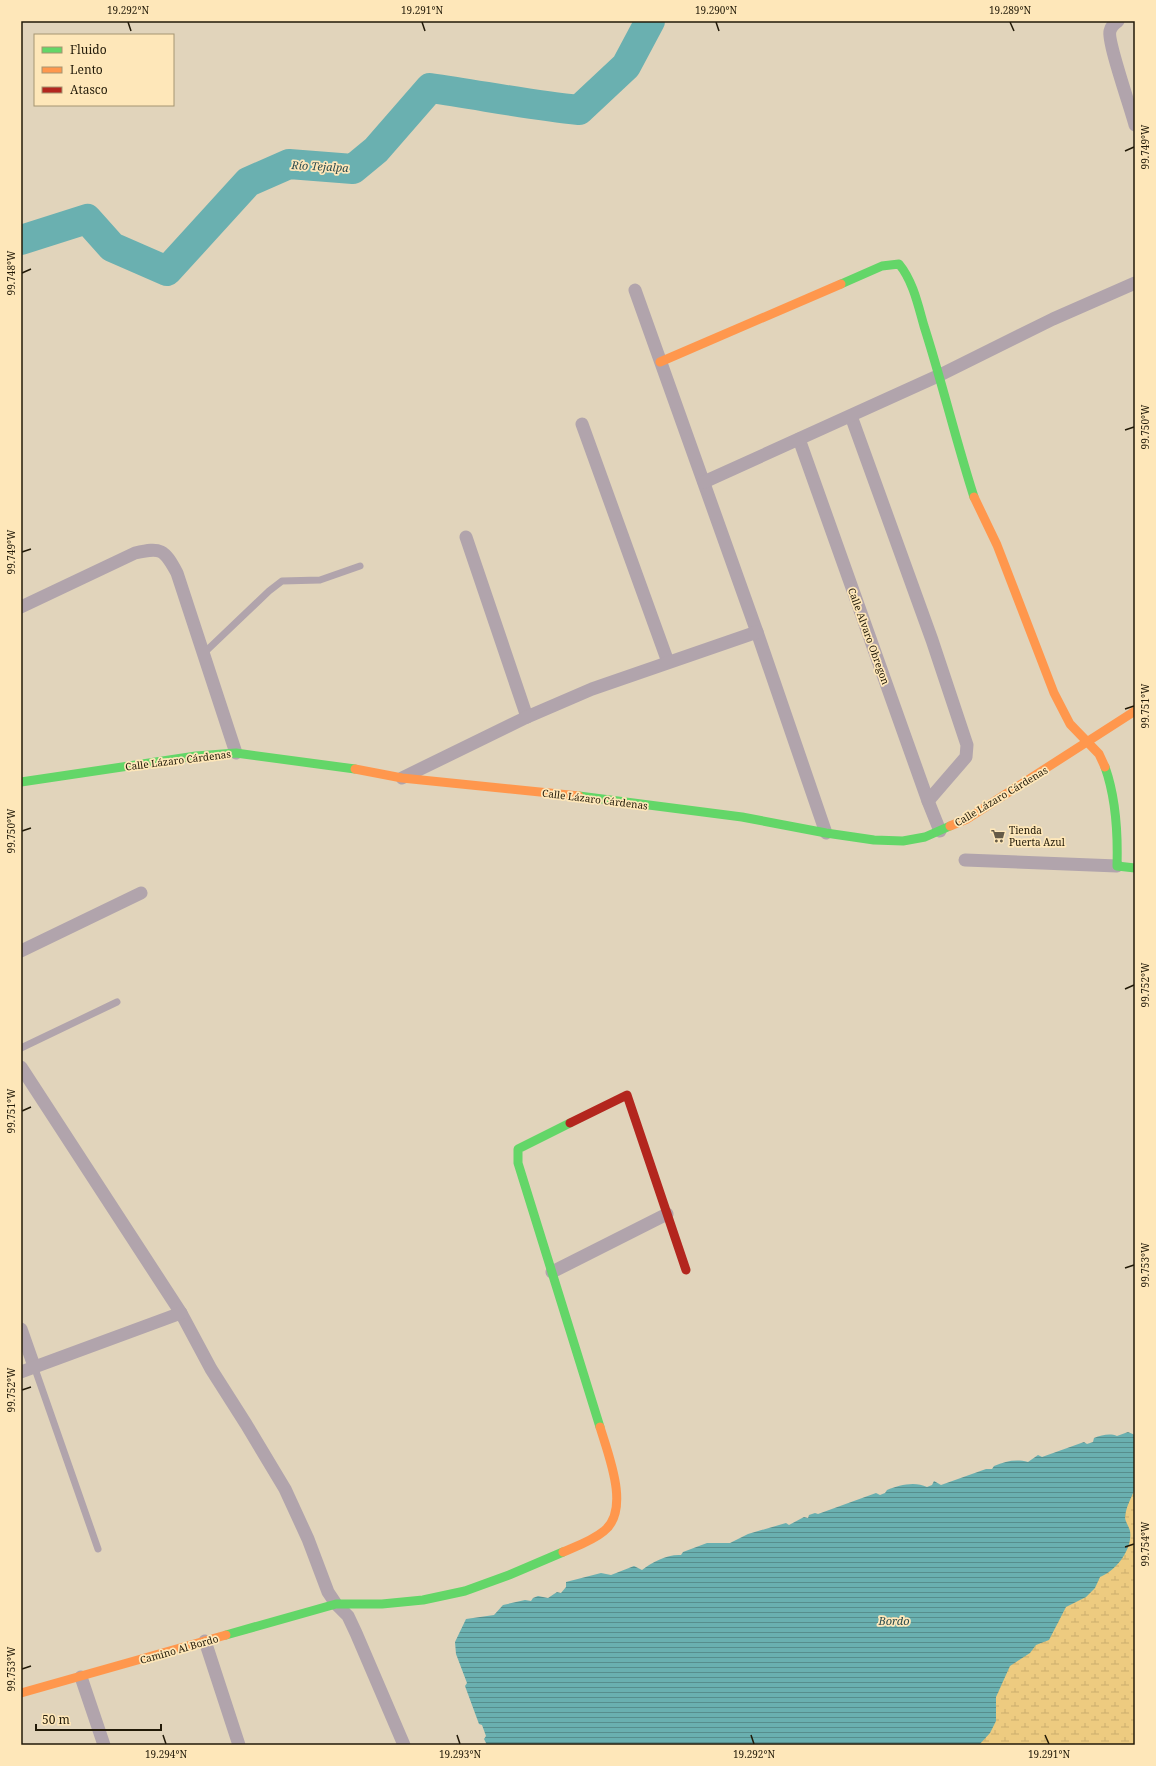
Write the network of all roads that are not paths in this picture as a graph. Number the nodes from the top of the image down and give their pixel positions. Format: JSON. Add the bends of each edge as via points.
{"nodes":[{"id":1,"x":1118,"y":21,"type":"edge"},
{"id":2,"x":1135,"y":125,"type":"edge"},
{"id":3,"x":1135,"y":283,"type":"edge"},
{"id":4,"x":635,"y":290,"type":"dead end"},
{"id":5,"x":660,"y":362,"type":"junction"},
{"id":6,"x":940,"y":375,"type":"junction"},
{"id":7,"x":851,"y":416,"type":"junction"},
{"id":8,"x":582,"y":424,"type":"dead end"},
{"id":9,"x":799,"y":439,"type":"junction"},
{"id":10,"x":704,"y":482,"type":"junction"},
{"id":11,"x":466,"y":537,"type":"dead end"},
{"id":12,"x":360,"y":566,"type":"dead end"},
{"id":13,"x":21,"y":607,"type":"edge"},
{"id":14,"x":757,"y":632,"type":"junction"},
{"id":15,"x":204,"y":654,"type":"junction"},
{"id":16,"x":668,"y":662,"type":"junction"},
{"id":17,"x":1135,"y":711,"type":"edge"},
{"id":18,"x":527,"y":717,"type":"junction"},
{"id":19,"x":1088,"y":742,"type":"junction"},
{"id":20,"x":236,"y":753,"type":"junction"},
{"id":21,"x":402,"y":778,"type":"junction"},
{"id":22,"x":21,"y":782,"type":"edge"},
{"id":23,"x":928,"y":801,"type":"junction"},
{"id":24,"x":940,"y":831,"type":"junction"},
{"id":25,"x":826,"y":833,"type":"junction"},
{"id":26,"x":966,"y":860,"type":"dead end"},
{"id":27,"x":1117,"y":866,"type":"junction"},
{"id":28,"x":1135,"y":868,"type":"edge"},
{"id":29,"x":141,"y":893,"type":"dead end"},
{"id":30,"x":21,"y":951,"type":"edge"},
{"id":31,"x":117,"y":1002,"type":"dead end"},
{"id":32,"x":21,"y":1048,"type":"edge"},
{"id":33,"x":21,"y":1067,"type":"edge"},
{"id":34,"x":667,"y":1214,"type":"junction"},
{"id":35,"x":686,"y":1270,"type":"dead end"},
{"id":36,"x":552,"y":1272,"type":"junction"},
{"id":37,"x":180,"y":1312,"type":"junction"},
{"id":38,"x":21,"y":1329,"type":"edge"},
{"id":39,"x":34,"y":1366,"type":"junction"},
{"id":40,"x":21,"y":1372,"type":"edge"},
{"id":41,"x":98,"y":1549,"type":"dead end"},
{"id":42,"x":336,"y":1604,"type":"junction"},
{"id":43,"x":205,"y":1641,"type":"junction"},
{"id":44,"x":81,"y":1677,"type":"junction"},
{"id":45,"x":21,"y":1693,"type":"edge"},
{"id":46,"x":104,"y":1745,"type":"edge"},
{"id":47,"x":237,"y":1745,"type":"edge"},
{"id":48,"x":404,"y":1745,"type":"edge"}],
"edges":[{"from":1,"to":2,"type":"street","via":[[1109,32]]},
{"from":3,"to":6,"type":"street","via":[[1053,319]]},
{"from":4,"to":5,"type":"street"},
{"from":5,"to":6,"type":"street","via":[[882,266],[899,264],[912,286]]},
{"from":5,"to":10,"type":"street"},
{"from":6,"to":7,"type":"street"},
{"from":6,"to":19,"type":"street","via":[[976,502],[997,545],[1054,693],[1070,724]]},
{"from":7,"to":9,"type":"street"},
{"from":7,"to":23,"type":"street","via":[[967,745],[966,757]]},
{"from":8,"to":16,"type":"street"},
{"from":9,"to":10,"type":"street"},
{"from":9,"to":23,"type":"street","name":"Calle Alvaro Obregon"},
{"from":10,"to":14,"type":"street"},
{"from":11,"to":18,"type":"street"},
{"from":12,"to":15,"type":"lane","via":[[320,580],[282,581]]},
{"from":13,"to":15,"type":"street","via":[[135,553],[153,549],[162,551],[177,573]]},
{"from":14,"to":16,"type":"street"},
{"from":14,"to":25,"type":"street"},
{"from":15,"to":20,"type":"street"},
{"from":16,"to":18,"type":"street","via":[[592,689]]},
{"from":17,"to":19,"type":"street","name":"Calle Lázaro Cárdenas"},
{"from":18,"to":21,"type":"street"},
{"from":19,"to":24,"type":"street","name":"Calle Lázaro Cárdenas","via":[[967,819]]},
{"from":19,"to":27,"type":"street","via":[[1098,754],[1109,778],[1118,835]]},
{"from":20,"to":21,"type":"street","name":"Calle Lázaro Cárdenas","via":[[331,765]]},
{"from":20,"to":22,"type":"street","name":"Calle Lázaro Cárdenas","via":[[154,762]]},
{"from":21,"to":25,"type":"street","name":"Calle Lázaro Cárdenas","via":[[607,799],[742,817]]},
{"from":23,"to":24,"type":"street","name":"Calle Alvaro Obregon"},
{"from":24,"to":25,"type":"street","name":"Calle Lázaro Cárdenas","via":[[903,841],[874,840]]},
{"from":26,"to":27,"type":"street"},
{"from":27,"to":28,"type":"street"},
{"from":29,"to":30,"type":"street"},
{"from":31,"to":32,"type":"lane"},
{"from":33,"to":37,"type":"street"},
{"from":34,"to":35,"type":"street"},
{"from":34,"to":36,"type":"street"},
{"from":34,"to":36,"type":"street","name":"Camino Al Bordo","via":[[627,1095],[518,1149],[518,1163]]},
{"from":36,"to":42,"type":"street","name":"Camino Al Bordo","via":[[608,1454],[618,1496],[616,1518],[605,1531],[587,1542],[465,1591],[423,1600],[382,1604]]},
{"from":37,"to":39,"type":"street"},
{"from":37,"to":42,"type":"street","via":[[211,1369],[285,1489],[308,1538],[328,1592]]},
{"from":38,"to":39,"type":"street"},
{"from":39,"to":40,"type":"street"},
{"from":39,"to":41,"type":"lane"},
{"from":42,"to":43,"type":"street","name":"Camino Al Bordo"},
{"from":42,"to":48,"type":"street","via":[[351,1622]]},
{"from":43,"to":44,"type":"street","name":"Camino Al Bordo"},
{"from":43,"to":47,"type":"street"},
{"from":44,"to":45,"type":"street","name":"Camino Al Bordo"},
{"from":44,"to":46,"type":"street"}]}
